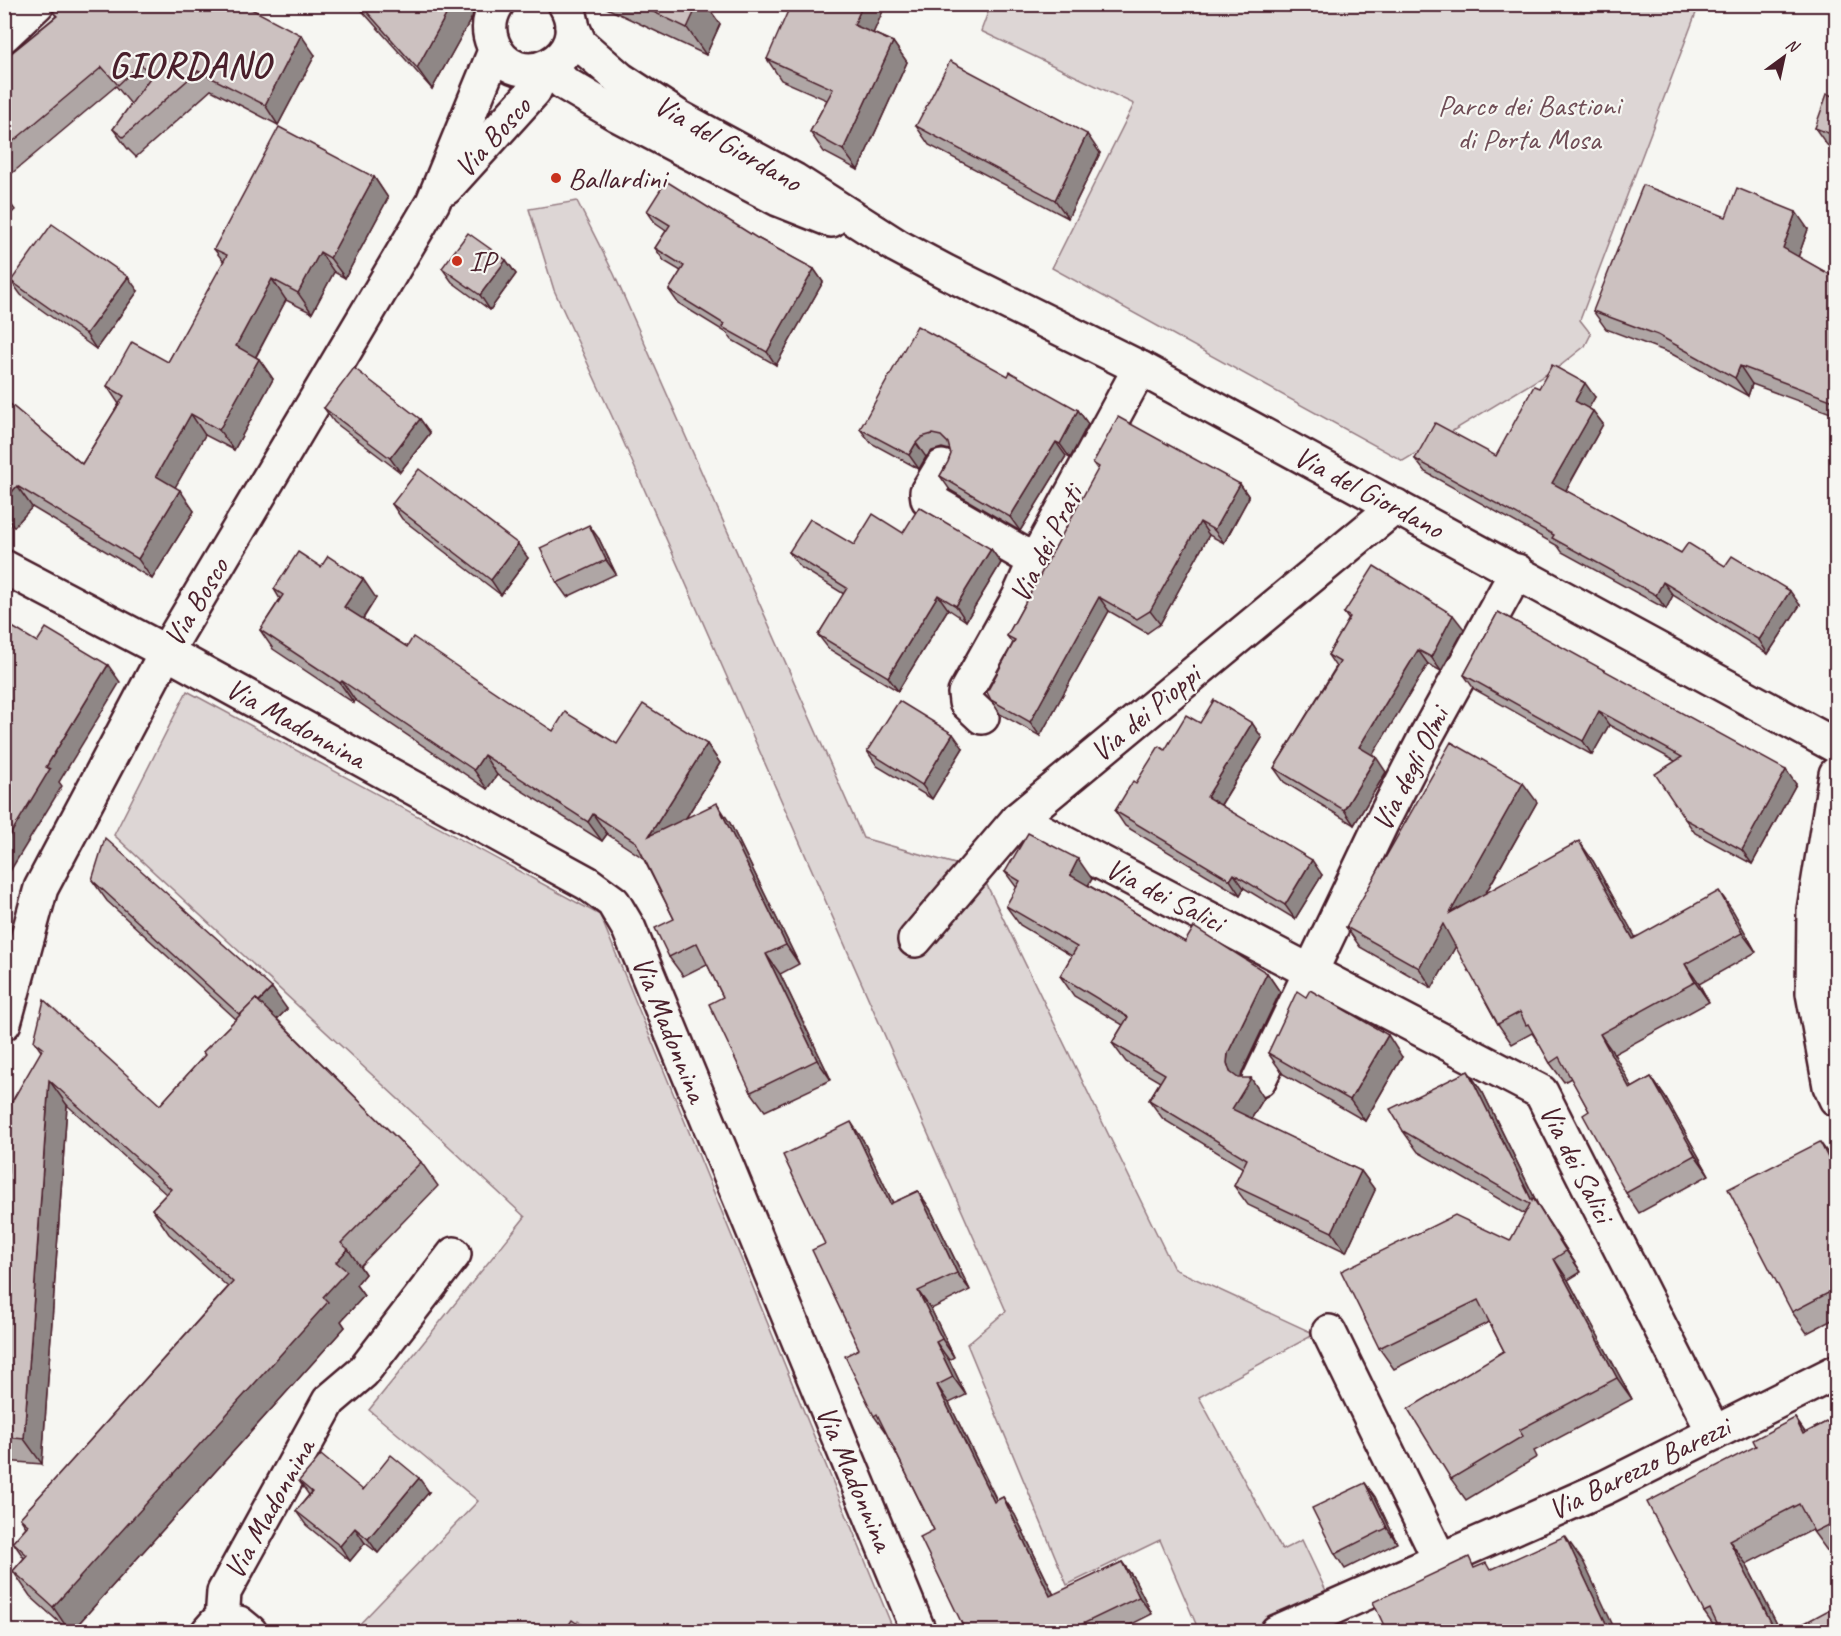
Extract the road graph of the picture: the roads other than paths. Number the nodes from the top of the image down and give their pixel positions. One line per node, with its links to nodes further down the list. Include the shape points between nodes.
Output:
1 (495, 5): 3 (street, via 489,29)
2 (568, 15): 4 (street, Via del Giordano, via 569,46); 6 (street, Via del Giordano, via 580,44 620,79 680,118 794,180)
3 (495, 51): 4 (street, via 517,68); 5 (street, Via Bosco)
4 (547, 67): 5 (street, Via Bosco, via 534,91); 6 (street, Via del Giordano, via 618,115 778,199)
5 (433, 202): 13 (street, Via Bosco)
6 (897, 246): 7 (street, Via del Giordano)
7 (1140, 368): 9 (street, Via del Giordano); 10 (street, Via dei Prati)
8 (942, 467): 10 (street, via 927,492 928,499)
9 (1396, 507): 12 (street, Via del Giordano); 17 (street, Via dei Pioppi)
10 (1035, 561): 14 (street, Via dei Prati, via 965,693 966,702)
11 (4, 567): 13 (street, Via Madonnina)
12 (1517, 572): 15 (street, Via del Giordano); 19 (street, Via degli Olmi, via 1425,738)
13 (166, 652): 20 (street, Via Bosco, via 41,888); 29 (street, Via Madonnina, via 587,883 613,902 629,929)
14 (982, 717)
15 (1836, 746)
16 (1836, 774): 22 (street, via 1814,910 1813,993)
17 (1018, 819): 18 (street, Via dei Pioppi); 19 (street, Via dei Salici)
18 (915, 940)
19 (1312, 972): 21 (street); 26 (street, Via dei Salici, via 1541,1092)
20 (4, 1023)
21 (1259, 1080)
22 (1836, 1100)
23 (454, 1254): 28 (street, Via Madonnina, via 363,1372 329,1401 224,1592)
24 (1329, 1332): 27 (street)
25 (1836, 1372): 26 (street, Via Barezzo Barezzi)
26 (1714, 1433): 27 (street, Via Barezzo Barezzi, via 1606,1487)
27 (1440, 1560): 30 (street, Via Barezzo Barezzi)
28 (227, 1628)
29 (919, 1632)
30 (1277, 1632)

